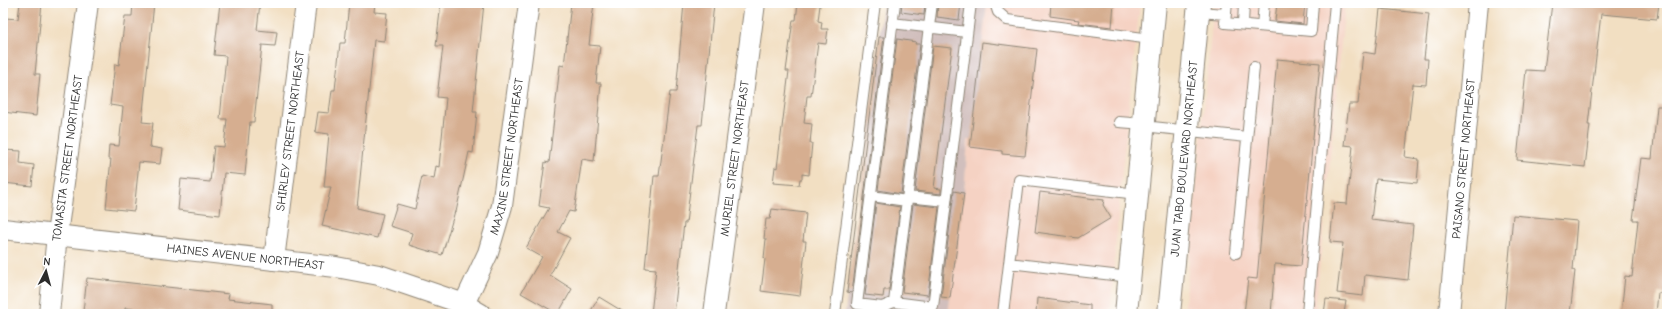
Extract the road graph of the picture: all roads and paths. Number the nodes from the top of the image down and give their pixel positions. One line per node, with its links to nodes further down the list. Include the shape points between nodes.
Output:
1 (88, 3): 35 (street, TOMASITA STREET NORTHEAST)
2 (306, 3): 37 (street, SHIRLEY STREET NORTHEAST)
3 (529, 3): 41 (street, MAXINE STREET NORTHEAST, via 502,206 488,254)
4 (755, 3): 44 (street, MURIEL STREET NORTHEAST)
5 (875, 3): 45 (lane)
6 (895, 3): 19 (lane)
7 (932, 3): 22 (lane)
8 (971, 3): 23 (lane)
9 (995, 3): 24 (lane, via 998,12 1007,20)
10 (1155, 3): 24 (main road)
11 (1227, 3): 18 (lane)
12 (1244, 3): 20 (lane)
13 (1264, 3): 21 (lane)
14 (1313, 3): 21 (lane, via 1311,31)
15 (1335, 3): 49 (lane)
16 (1478, 3): 50 (street, PAISANO STREET NORTHEAST)
17 (1198, 8): 18 (lane); 28 (main road, JUAN TABO BOULEVARD NORTHEAST)
18 (1226, 14): 20 (lane, via 1225,23)
19 (892, 23): 22 (lane); 31 (lane)
20 (1243, 24): 21 (lane)
21 (1262, 26)
22 (929, 27): 23 (lane); 32 (lane)
23 (967, 32): 33 (lane)
24 (1151, 38): 27 (main road)
25 (1254, 67): 29 (lane)
26 (1119, 122): 27 (lane)
27 (1143, 125): 28 (lane); 30 (main road)
28 (1186, 130): 29 (lane); 48 (main road, JUAN TABO BOULEVARD NORTHEAST)
29 (1247, 137): 36 (lane)
30 (1137, 194): 38 (lane, via 1019,180); 39 (main road)
31 (871, 196): 32 (lane); 40 (lane, via 857,304 882,307)
32 (907, 199): 33 (lane); 40 (lane)
33 (946, 202): 40 (lane, via 933,307)
34 (3, 229): 35 (street, HAINES AVENUE NORTHEAST)
35 (58, 235): 37 (street, HAINES AVENUE NORTHEAST); 42 (street, TOMASITA STREET NORTHEAST)
36 (1236, 253)
37 (274, 260): 41 (street, HAINES AVENUE NORTHEAST, via 379,275)
38 (1009, 263): 39 (lane); 46 (lane)
39 (1130, 277): 47 (main road)
40 (894, 302)
41 (464, 304): 43 (street, HAINES AVENUE NORTHEAST)
42 (50, 314)
43 (481, 314)
44 (714, 314)
45 (835, 314)
46 (1003, 314)
47 (1126, 314)
48 (1169, 314)
49 (1308, 314)
50 (1449, 314)

